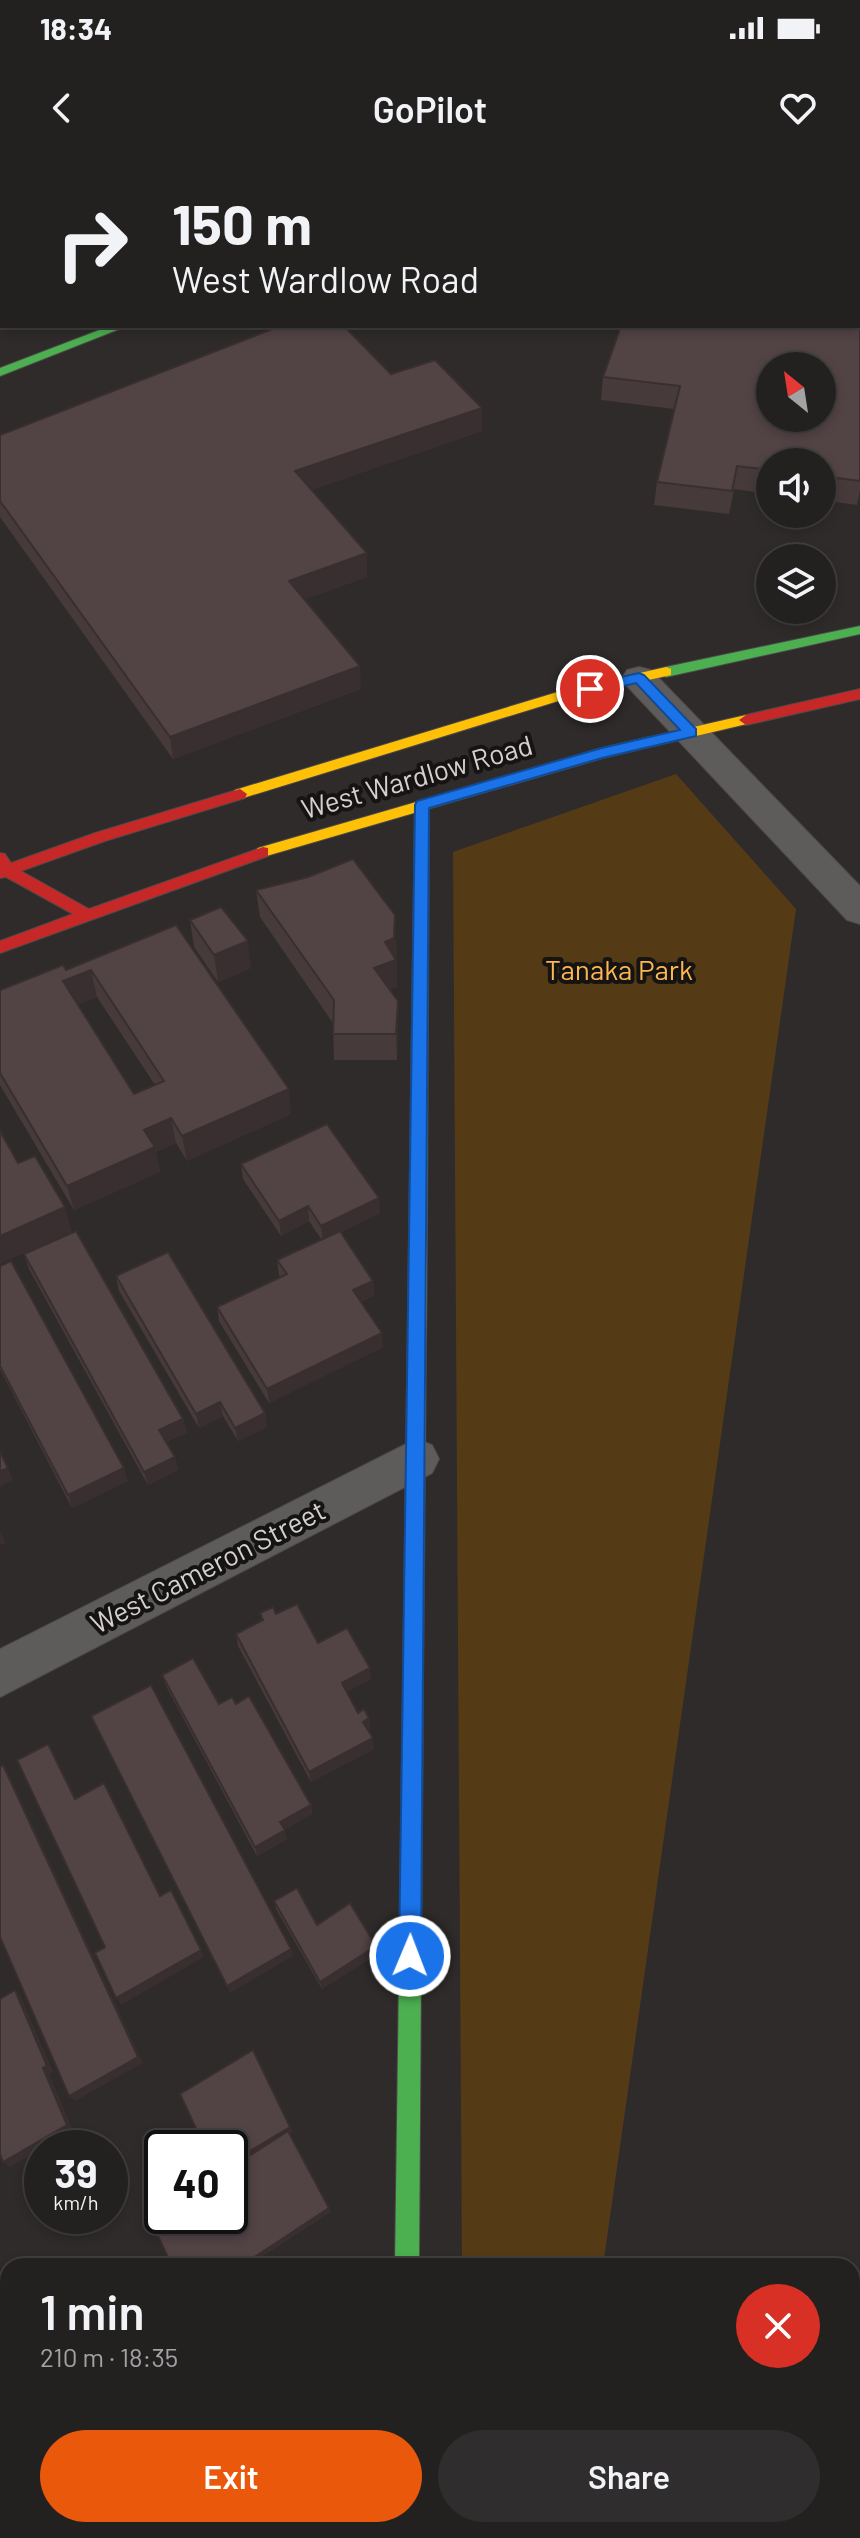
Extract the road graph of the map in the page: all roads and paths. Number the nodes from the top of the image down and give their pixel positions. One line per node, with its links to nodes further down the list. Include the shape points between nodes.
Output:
1 (116, 328): 2 (main road)
2 (0, 372)
3 (860, 630): 4 (main road, West Wardlow Road)
4 (639, 678): 6 (street); 8 (main road, West Wardlow Road, via 566,694)
5 (860, 694): 6 (main road, West Wardlow Road)
6 (691, 733): 7 (main road, West Wardlow Road); 9 (street)
7 (422, 805): 10 (main road, West Wardlow Road, via 292,842); 12 (main road)
8 (3, 867): 10 (main road)
9 (860, 910)
10 (87, 915): 11 (main road, West Wardlow Road)
11 (0, 947)
12 (416, 1459): 13 (street, West Cameron Street); 14 (main road)
13 (0, 1674)
14 (407, 2258)

